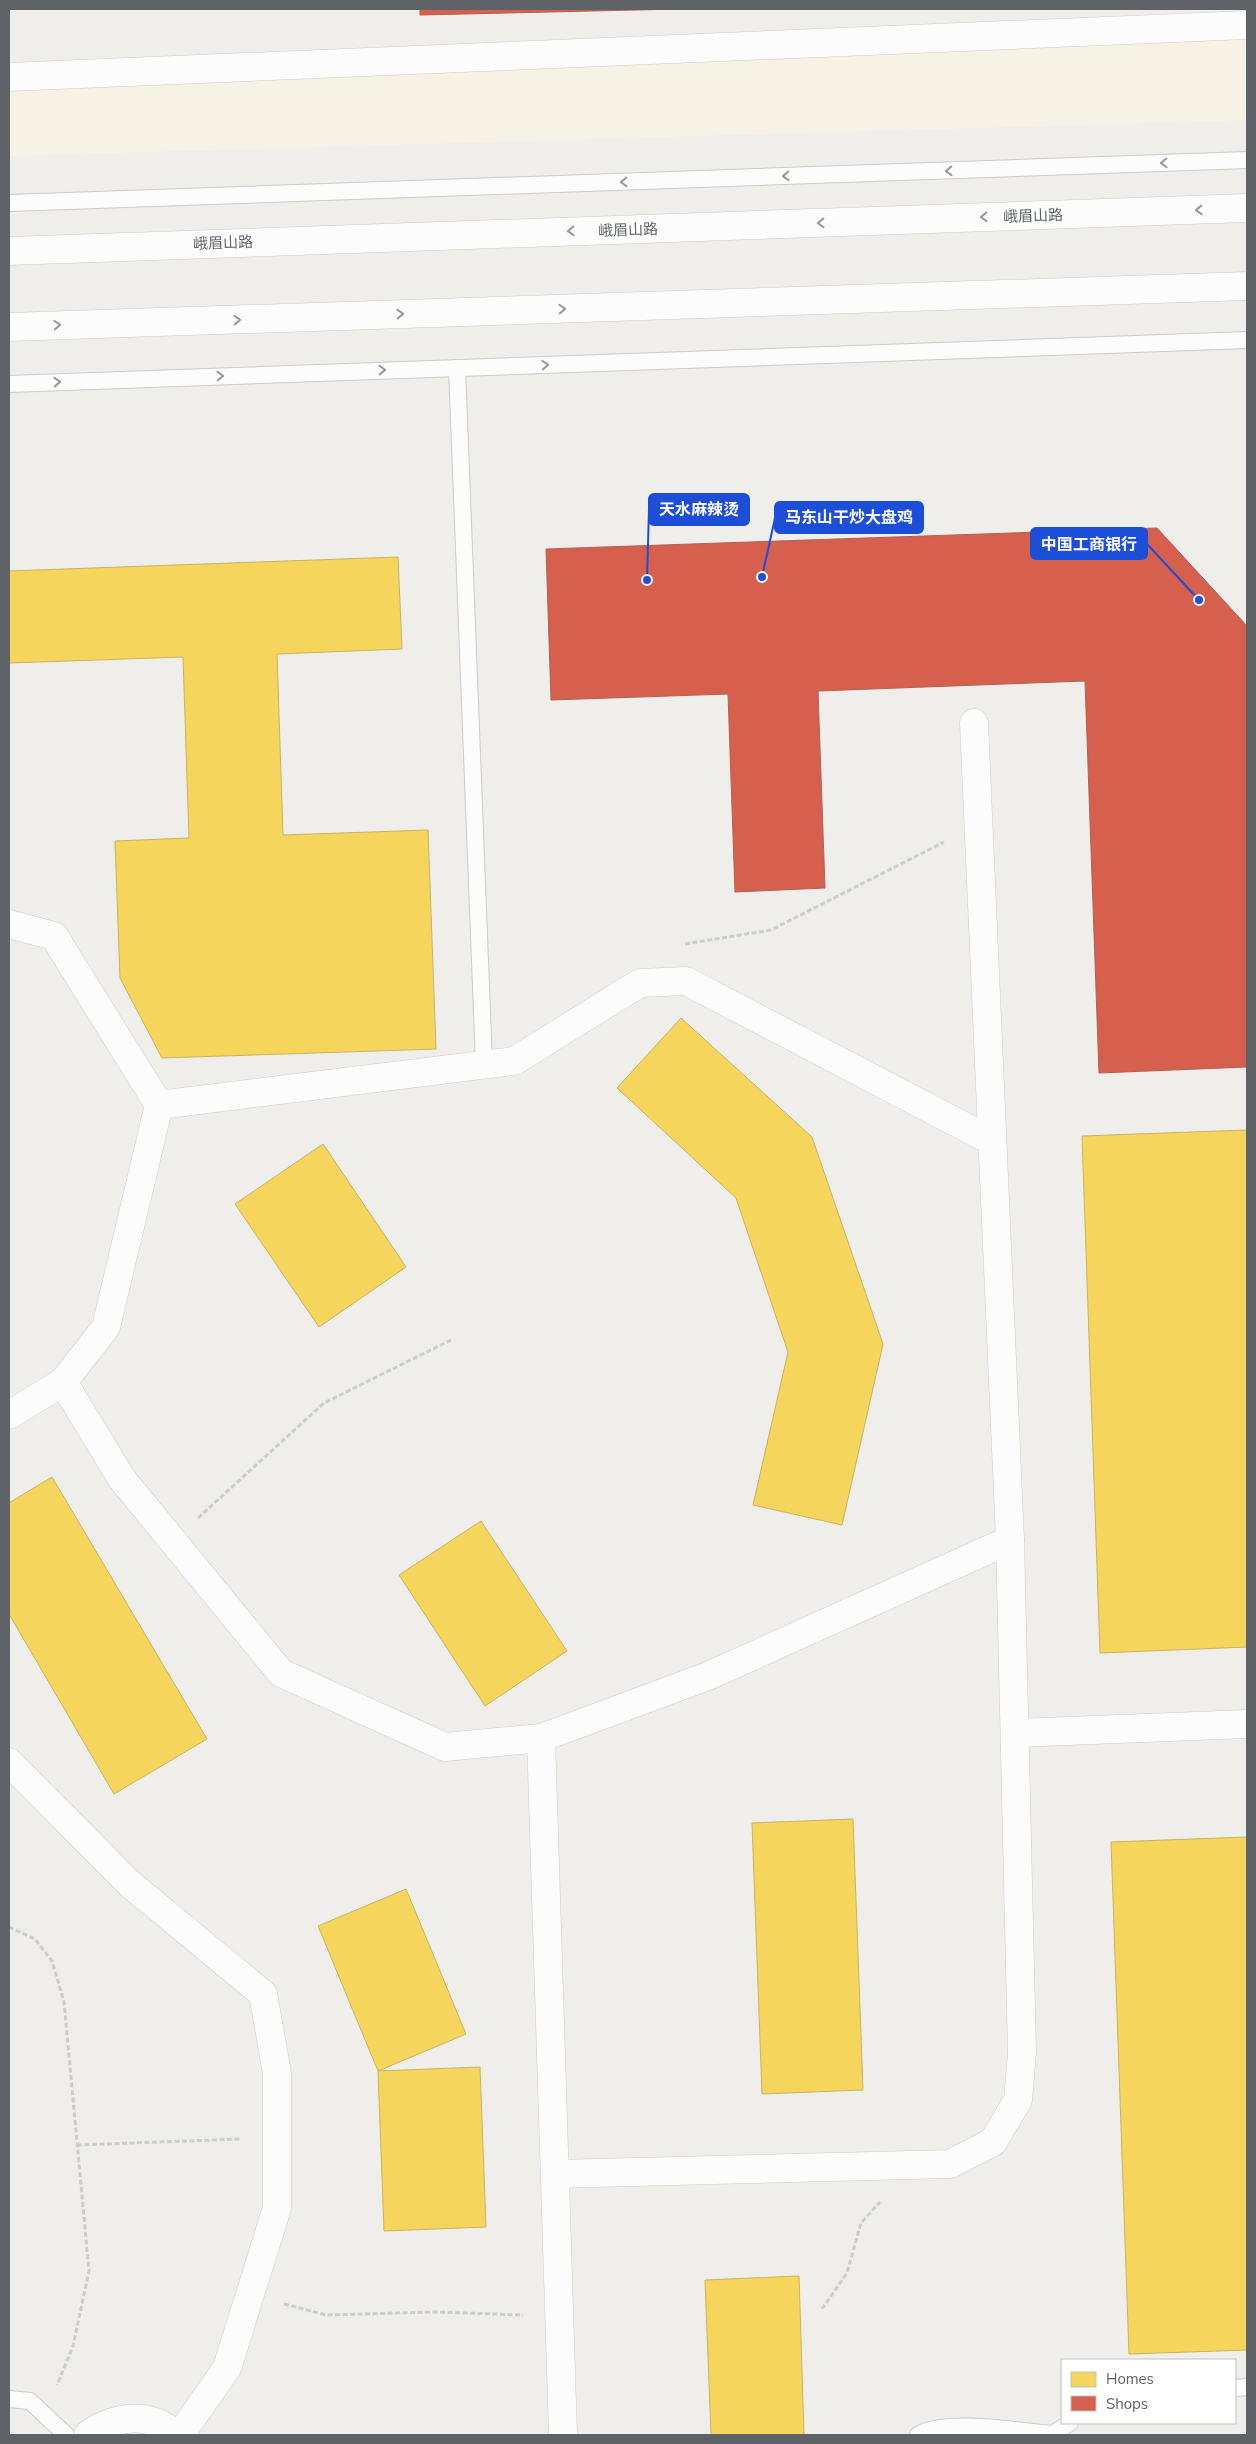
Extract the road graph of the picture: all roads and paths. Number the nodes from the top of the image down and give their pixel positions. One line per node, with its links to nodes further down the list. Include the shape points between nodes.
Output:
1 (1247, 26): 2 (street)
2 (9, 77)
3 (1247, 160): 4 (lane, one-way to 4)
4 (9, 202)
5 (1247, 208): 6 (street, 峨眉山路, one-way to 6)
6 (9, 251)
7 (1247, 286): 8 (street, one-way to 7)
8 (9, 327)
9 (1247, 340): 10 (lane, one-way to 9)
10 (457, 368): 11 (lane, one-way to 10); 16 (lane)
11 (9, 384)
12 (974, 723): 13 (street)
13 (978, 824): 15 (path, via 771,930); 18 (street)
14 (9, 924): 17 (street, via 54,936)
15 (679, 945)
16 (484, 1064): 17 (street); 18 (street, via 514,1061 640,983 686,981)
17 (159, 1105): 20 (street, via 106,1327)
18 (992, 1141): 22 (street)
19 (453, 1339): 23 (path, via 324,1403)
20 (63, 1382): 21 (street); 23 (street, via 122,1479)
21 (9, 1415)
22 (1010, 1540): 25 (street); 26 (street, via 708,1676)
23 (173, 1541): 26 (street, via 281,1674 445,1747)
24 (1247, 1724): 25 (street)
25 (1015, 1733): 31 (street, via 1022,2052 1018,2100 993,2142 950,2164)
26 (541, 1738): 32 (street)
27 (9, 1762): 29 (street, via 130,1884 263,1994 277,2073)
28 (9, 1927): 30 (path, via 35,1939 52,1960 64,2002)
29 (277, 2138): 30 (path); 33 (street, via 276,2208)
30 (77, 2145): 37 (path, via 89,2271 73,2346)
31 (914, 2165): 32 (street); 34 (path, via 861,2224 847,2273)
32 (555, 2174): 35 (street)
33 (250, 2294): 35 (path, via 326,2316 436,2312); 41 (street, via 227,2368)
34 (822, 2309)
35 (559, 2316): 42 (street)
36 (9, 2399): 37 (lane, via 30,2401)
37 (45, 2416): 39 (lane)
38 (1068, 2424): 44 (lane)
39 (66, 2435)
40 (88, 2435): 41 (street, via 98,2427 126,2419 155,2422)
41 (179, 2435)
42 (563, 2435)
43 (918, 2435): 44 (lane, via 927,2429 984,2427)
44 (1051, 2435)

